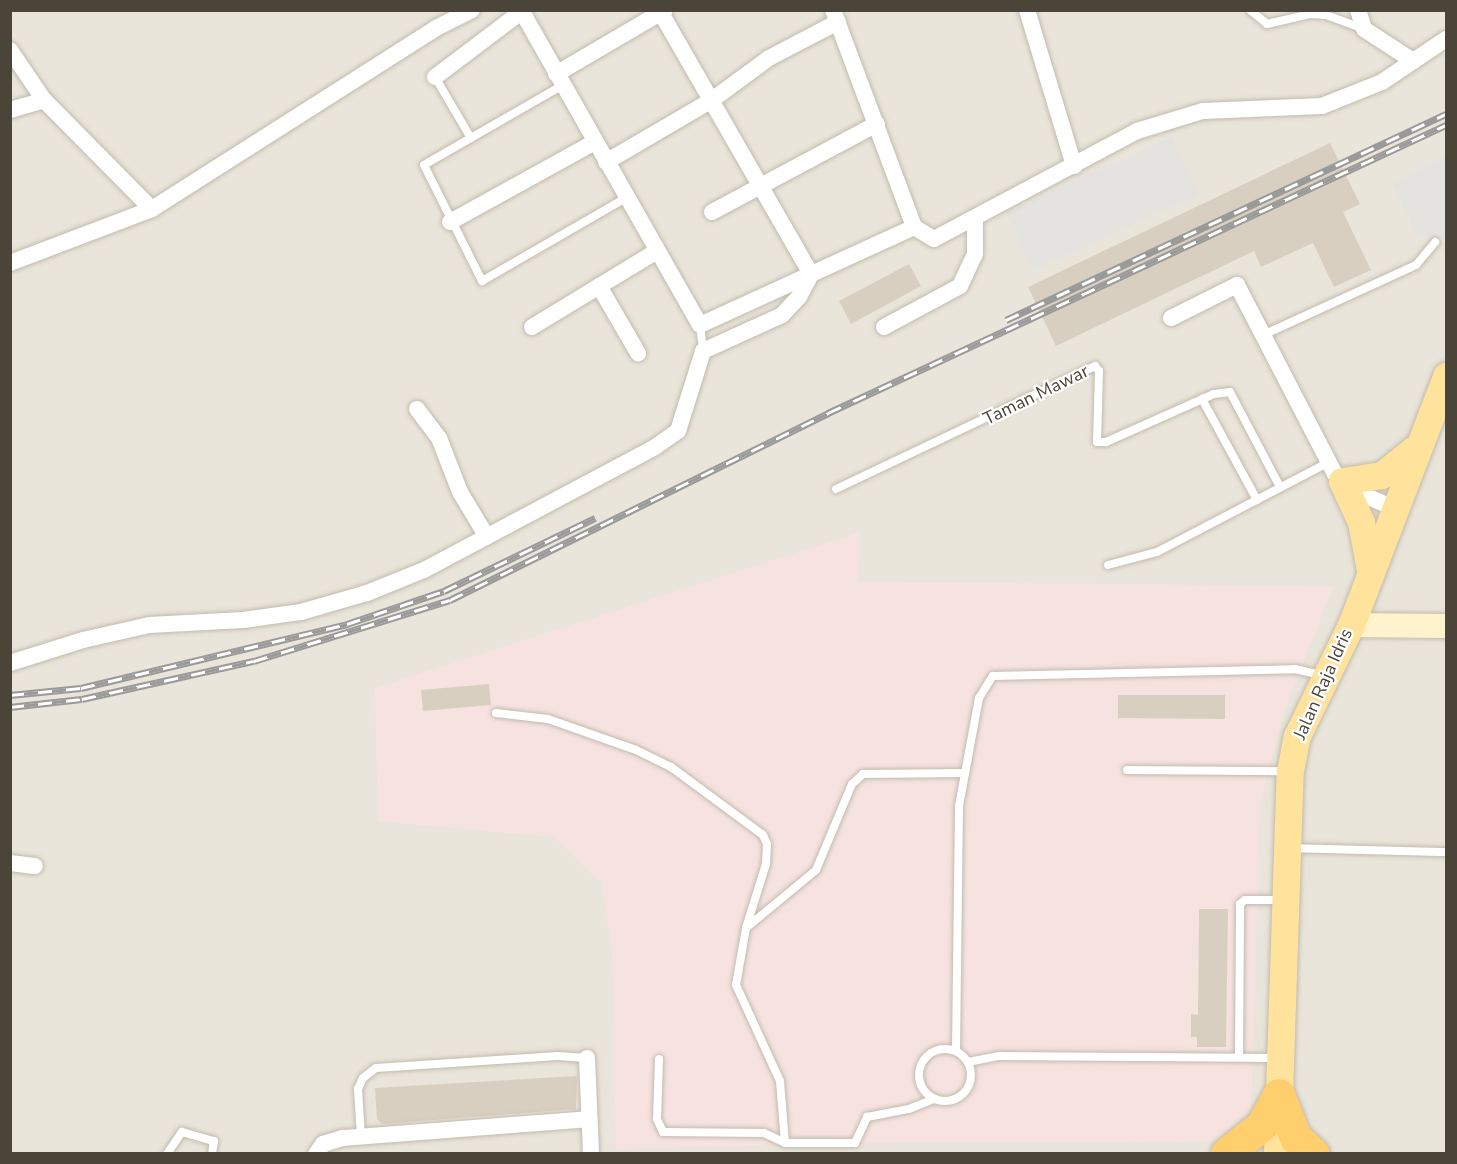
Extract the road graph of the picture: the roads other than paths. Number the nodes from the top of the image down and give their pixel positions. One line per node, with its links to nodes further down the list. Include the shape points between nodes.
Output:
1 (472, 10): 24 (street, via 436,28)
2 (1027, 10): 21 (street)
3 (1250, 10): 8 (lane, via 1267,24 1310,14 1326,15)
4 (1358, 10): 8 (street)
5 (521, 11): 12 (street); 13 (street)
6 (662, 11): 13 (street); 15 (street)
7 (835, 16): 15 (street); 17 (street)
8 (1364, 29): 11 (street)
9 (1446, 39): 11 (street)
10 (10, 50): 14 (street)
11 (1413, 61): 21 (street, via 1382,82 1322,106 1203,111 1137,131)
12 (435, 77): 18 (lane)
13 (559, 80): 18 (lane); 19 (street)
14 (44, 100): 16 (street); 24 (street)
15 (712, 100): 20 (street); 22 (street)
16 (10, 110)
17 (877, 124): 22 (street); 28 (street)
18 (471, 138): 27 (lane, via 423,168)
19 (595, 142): 20 (street); 27 (street)
20 (606, 162): 23 (street)
21 (1074, 166): 26 (street)
22 (761, 186): 25 (street); 32 (street)
23 (626, 198): 27 (lane, via 482,281); 30 (street)
24 (152, 209): 31 (street)
25 (712, 212)
26 (975, 220): 28 (street, via 934,239); 37 (street, via 975,254 960,286)
27 (450, 222)
28 (914, 227): 32 (street)
29 (1436, 242): 38 (lane, via 1416,265)
30 (657, 251): 33 (street); 35 (street)
31 (10, 263)
32 (811, 274): 35 (street); 39 (street, via 799,297 782,315)
33 (599, 286): 36 (street); 40 (street)
34 (1171, 318): 38 (street, via 1237,285)
35 (700, 325): 39 (lane)
36 (532, 327)
37 (884, 327)
38 (1263, 335): 45 (street)
39 (703, 351): 50 (street, via 697,359 686,413 678,431)
40 (638, 354)
41 (1446, 376): 44 (main road, Jalan Raja Idris)
42 (1202, 399): 46 (lane, Taman Mawar, via 1230,392); 47 (lane, Taman Mawar, via 1106,442 1097,442 1099,371 1095,366); 48 (lane)
43 (417, 410): 50 (street, via 439,438 460,492)
44 (1420, 442): 45 (main road, via 1393,470 1370,480); 49 (main road, Jalan Raja Idris)
45 (1335, 471): 46 (lane); 49 (street, via 1350,489); 52 (main road, via 1361,522)
46 (1280, 488): 48 (lane)
47 (836, 489)
48 (1257, 500): 51 (lane, via 1156,552)
49 (1394, 508): 52 (main road, Jalan Raja Idris)
50 (487, 537): 55 (street, via 414,574 301,612 243,620 149,625)
51 (1108, 565)
52 (1370, 571): 53 (main road, Jalan Raja Idris)
53 (1350, 625): 54 (street); 56 (main road, Jalan Raja Idris)
54 (1446, 626)
55 (10, 663)
56 (1326, 676): 59 (main road, Jalan Raja Idris, via 1297,736); 60 (lane, via 1295,669 993,676 979,698)
57 (496, 712): 66 (lane, via 540,717 636,750 670,766 763,836 766,864)
58 (1127, 770): 59 (lane)
59 (1290, 771): 61 (main road, Jalan Raja Idris)
60 (965, 773): 66 (lane, via 863,774 852,784 816,870); 67 (lane, via 959,806)
61 (1287, 848): 62 (lane); 65 (main road, Jalan Raja Idris)
62 (1446, 852)
63 (10, 862): 64 (street)
64 (35, 866)
65 (1286, 900): 68 (lane, via 1245,900 1240,904); 71 (main road, Jalan Raja Idris)
66 (746, 928): 77 (lane, via 736,985 780,1081)
67 (956, 1051): 72 (lane); 74 (lane, via 937,1049 920,1064 921,1088)
68 (1239, 1057): 71 (lane); 72 (lane, via 999,1056)
69 (587, 1058): 75 (street); 76 (lane, via 558,1056 376,1068 363,1078 358,1089)
70 (659, 1059): 77 (lane, via 657,1119 663,1132 764,1133)
71 (1280, 1059): 73 (main road, Jalan Raja Idris)
72 (968, 1062): 74 (lane, via 971,1078 964,1093 950,1101)
73 (1279, 1095): 82 (highway, via 1262,1126); 83 (main road, Jalan Raja Idris); 84 (highway, via 1296,1138)
74 (934, 1099): 77 (lane, via 909,1109 867,1117 855,1143)
75 (589, 1119): 76 (street); 81 (street)
76 (361, 1137): 80 (street, via 323,1144)
77 (785, 1143)
78 (167, 1154): 79 (lane, via 182,1132 214,1141)
79 (212, 1154)
80 (316, 1154)
81 (591, 1154)
82 (1227, 1154)
83 (1277, 1154)
84 (1314, 1154)

